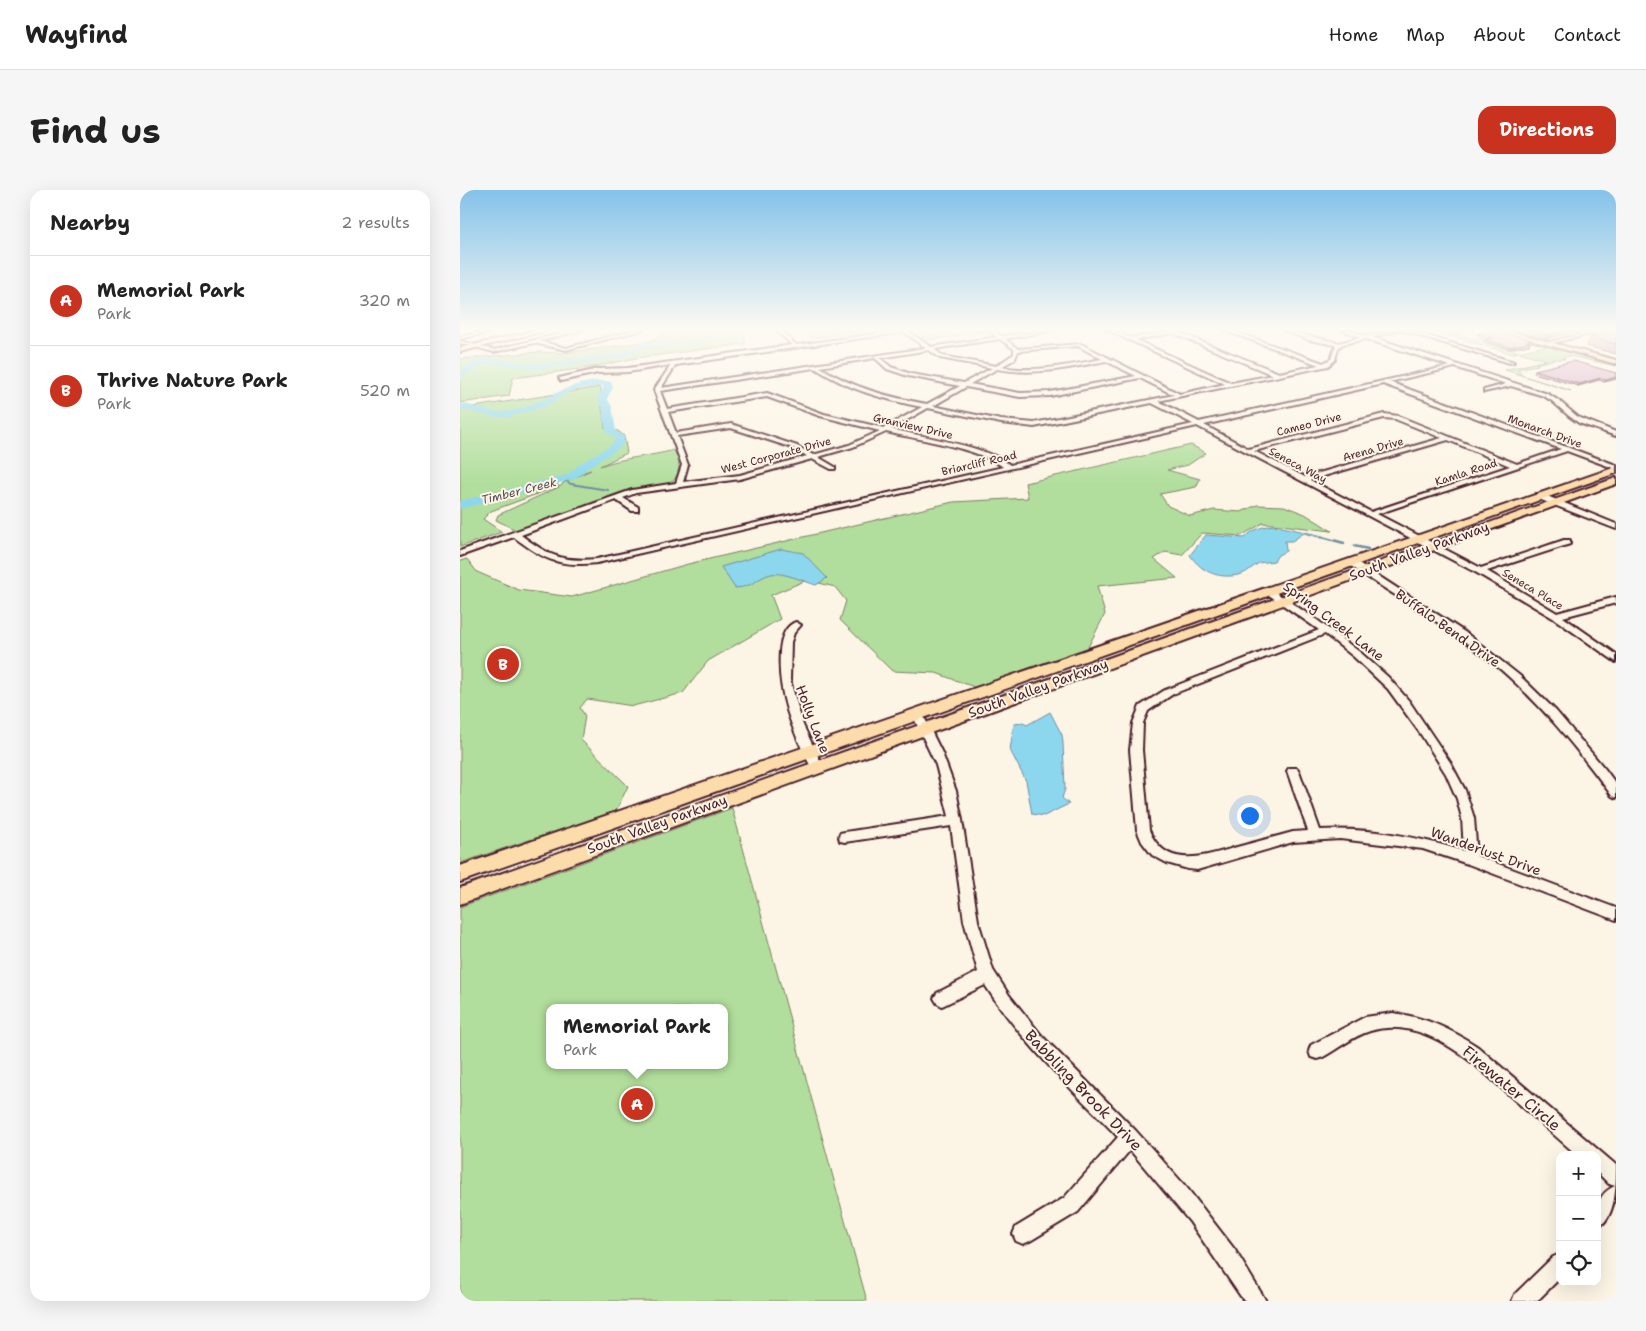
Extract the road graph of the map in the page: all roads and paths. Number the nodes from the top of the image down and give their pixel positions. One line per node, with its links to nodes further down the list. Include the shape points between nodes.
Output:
1 (662, 382): 15 (street)
2 (714, 382): 15 (street)
3 (840, 382): 19 (street, via 858,390)
4 (946, 382): 14 (street)
5 (973, 382): 14 (street, West Corporate Drive)
6 (1111, 382): 14 (street, via 1036,396)
7 (1153, 382): 17 (street)
8 (1223, 382): 13 (street)
9 (1245, 382): 13 (street)
10 (1383, 382): 21 (street, Briarcliff Road); 26 (street, Monarch Drive)
11 (1504, 382): 12 (street)
12 (1511, 384): 16 (street); 23 (street, via 1551,397 1582,422)
13 (1230, 385): 17 (street)
14 (966, 386): 19 (street, West Corporate Drive)
15 (657, 390): 20 (street)
16 (1486, 391)
17 (1180, 396): 18 (street)
18 (1153, 401): 19 (street, via 1034,425); 21 (street, Seneca Way)
19 (927, 406): 22 (street, West Corporate Drive)
20 (665, 411): 22 (street, Granview Drive, via 767,394 808,411); 24 (street)
21 (1198, 424): 27 (street, Seneca Way); 30 (street, Briarcliff Road)
22 (885, 430): 28 (street, West Corporate Drive); 30 (street, Granview Drive, via 978,452)
23 (1616, 434)
24 (674, 435): 28 (street, via 731,426 795,447); 36 (street, via 684,465)
25 (1448, 438): 27 (street, Cameo Drive, via 1396,417 1384,416); 29 (street, Cameo Drive); 34 (street, Arena Drive)
26 (1567, 449): 29 (street, Kamla Road); 32 (street, Monarch Drive)
27 (1247, 451): 34 (street, Seneca Way)
28 (814, 457): 31 (street); 33 (street, West Corporate Drive)
29 (1517, 466): 42 (street, Kamla Road)
30 (1008, 467): 44 (street, Briarcliff Road, via 596,561 572,563 550,559)
31 (833, 468)
32 (1616, 468): 38 (main road, South Valley Parkway)
33 (733, 479): 36 (street, West Corporate Drive); 37 (street)
34 (1302, 480): 42 (street, Seneca Way)
35 (1616, 480): 40 (main road, South Valley Parkway)
36 (679, 484): 39 (street, West Corporate Drive)
37 (736, 488)
38 (1540, 496): 40 (street); 45 (main road, South Valley Parkway)
39 (617, 497): 41 (street); 44 (street, West Corporate Drive)
40 (1554, 503): 43 (street); 47 (main road, South Valley Parkway)
41 (635, 509)
42 (1371, 514): 45 (street, Seneca Way)
43 (1614, 525)
44 (515, 534): 48 (street, West Corporate Drive)
45 (1418, 539): 47 (street, Seneca Way); 49 (main road, South Valley Parkway)
46 (1568, 542): 51 (street)
47 (1433, 546): 50 (main road, South Valley Parkway); 51 (street, Seneca Place)
48 (460, 554)
49 (1351, 562): 50 (street, Buffalo Bend Drive); 52 (main road, South Valley Parkway)
50 (1364, 571): 53 (main road, South Valley Parkway); 64 (street, Buffalo Bend Drive, via 1437,617 1503,666 1569,732)
51 (1480, 571): 55 (street, Seneca Place)
52 (1269, 591): 53 (street, Spring Creek Lane); 59 (main road, South Valley Parkway)
53 (1282, 600): 57 (street, Spring Creek Lane); 60 (main road, South Valley Parkway)
54 (1616, 600): 55 (street)
55 (1556, 616): 58 (street, Seneca Place)
56 (796, 626): 61 (street, Holly Lane, via 790,629 786,640 784,682)
57 (1326, 631): 66 (street, Wanderlust Drive, via 1156,699 1140,715 1136,750 1145,838 1155,850 1171,860 1197,864 1293,837); 69 (street, Spring Creek Lane, via 1390,685 1414,715 1452,774 1468,818)
58 (1616, 659)
59 (917, 714): 60 (street, Babbling Brook Drive); 61 (main road, South Valley Parkway)
60 (925, 728): 62 (main road, South Valley Parkway); 65 (street, Babbling Brook Drive, via 946,774)
61 (808, 752): 62 (street, Holly Lane); 68 (main road, South Valley Parkway)
62 (817, 767): 70 (main road, South Valley Parkway)
63 (1293, 772): 66 (street)
64 (1616, 792)
65 (956, 820): 67 (street); 74 (street, Babbling Brook Drive, via 964,891)
66 (1316, 836): 69 (street, Wanderlust Drive, via 1362,836 1423,844)
67 (845, 837)
68 (534, 848): 70 (main road); 71 (main road, South Valley Parkway)
69 (1471, 859): 73 (street, Wanderlust Drive)
70 (535, 868): 72 (main road, South Valley Parkway)
71 (460, 874)
72 (460, 896)
73 (1616, 914)
74 (987, 976): 75 (street); 77 (street, Babbling Brook Drive, via 1041,1049)
75 (942, 998)
76 (1317, 1052): 78 (street, Firewater Circle, via 1369,1023 1394,1020 1420,1025 1449,1037 1481,1059)
77 (1130, 1137): 83 (street, via 1071,1204); 85 (street, Babbling Brook Drive, via 1229,1257)
78 (1586, 1151)
79 (1601, 1164): 80 (street)
80 (1616, 1177)
81 (1616, 1195): 82 (street)
82 (1601, 1215)
83 (1023, 1234)
84 (1556, 1268): 86 (street)
85 (1256, 1301)
86 (1522, 1301)

